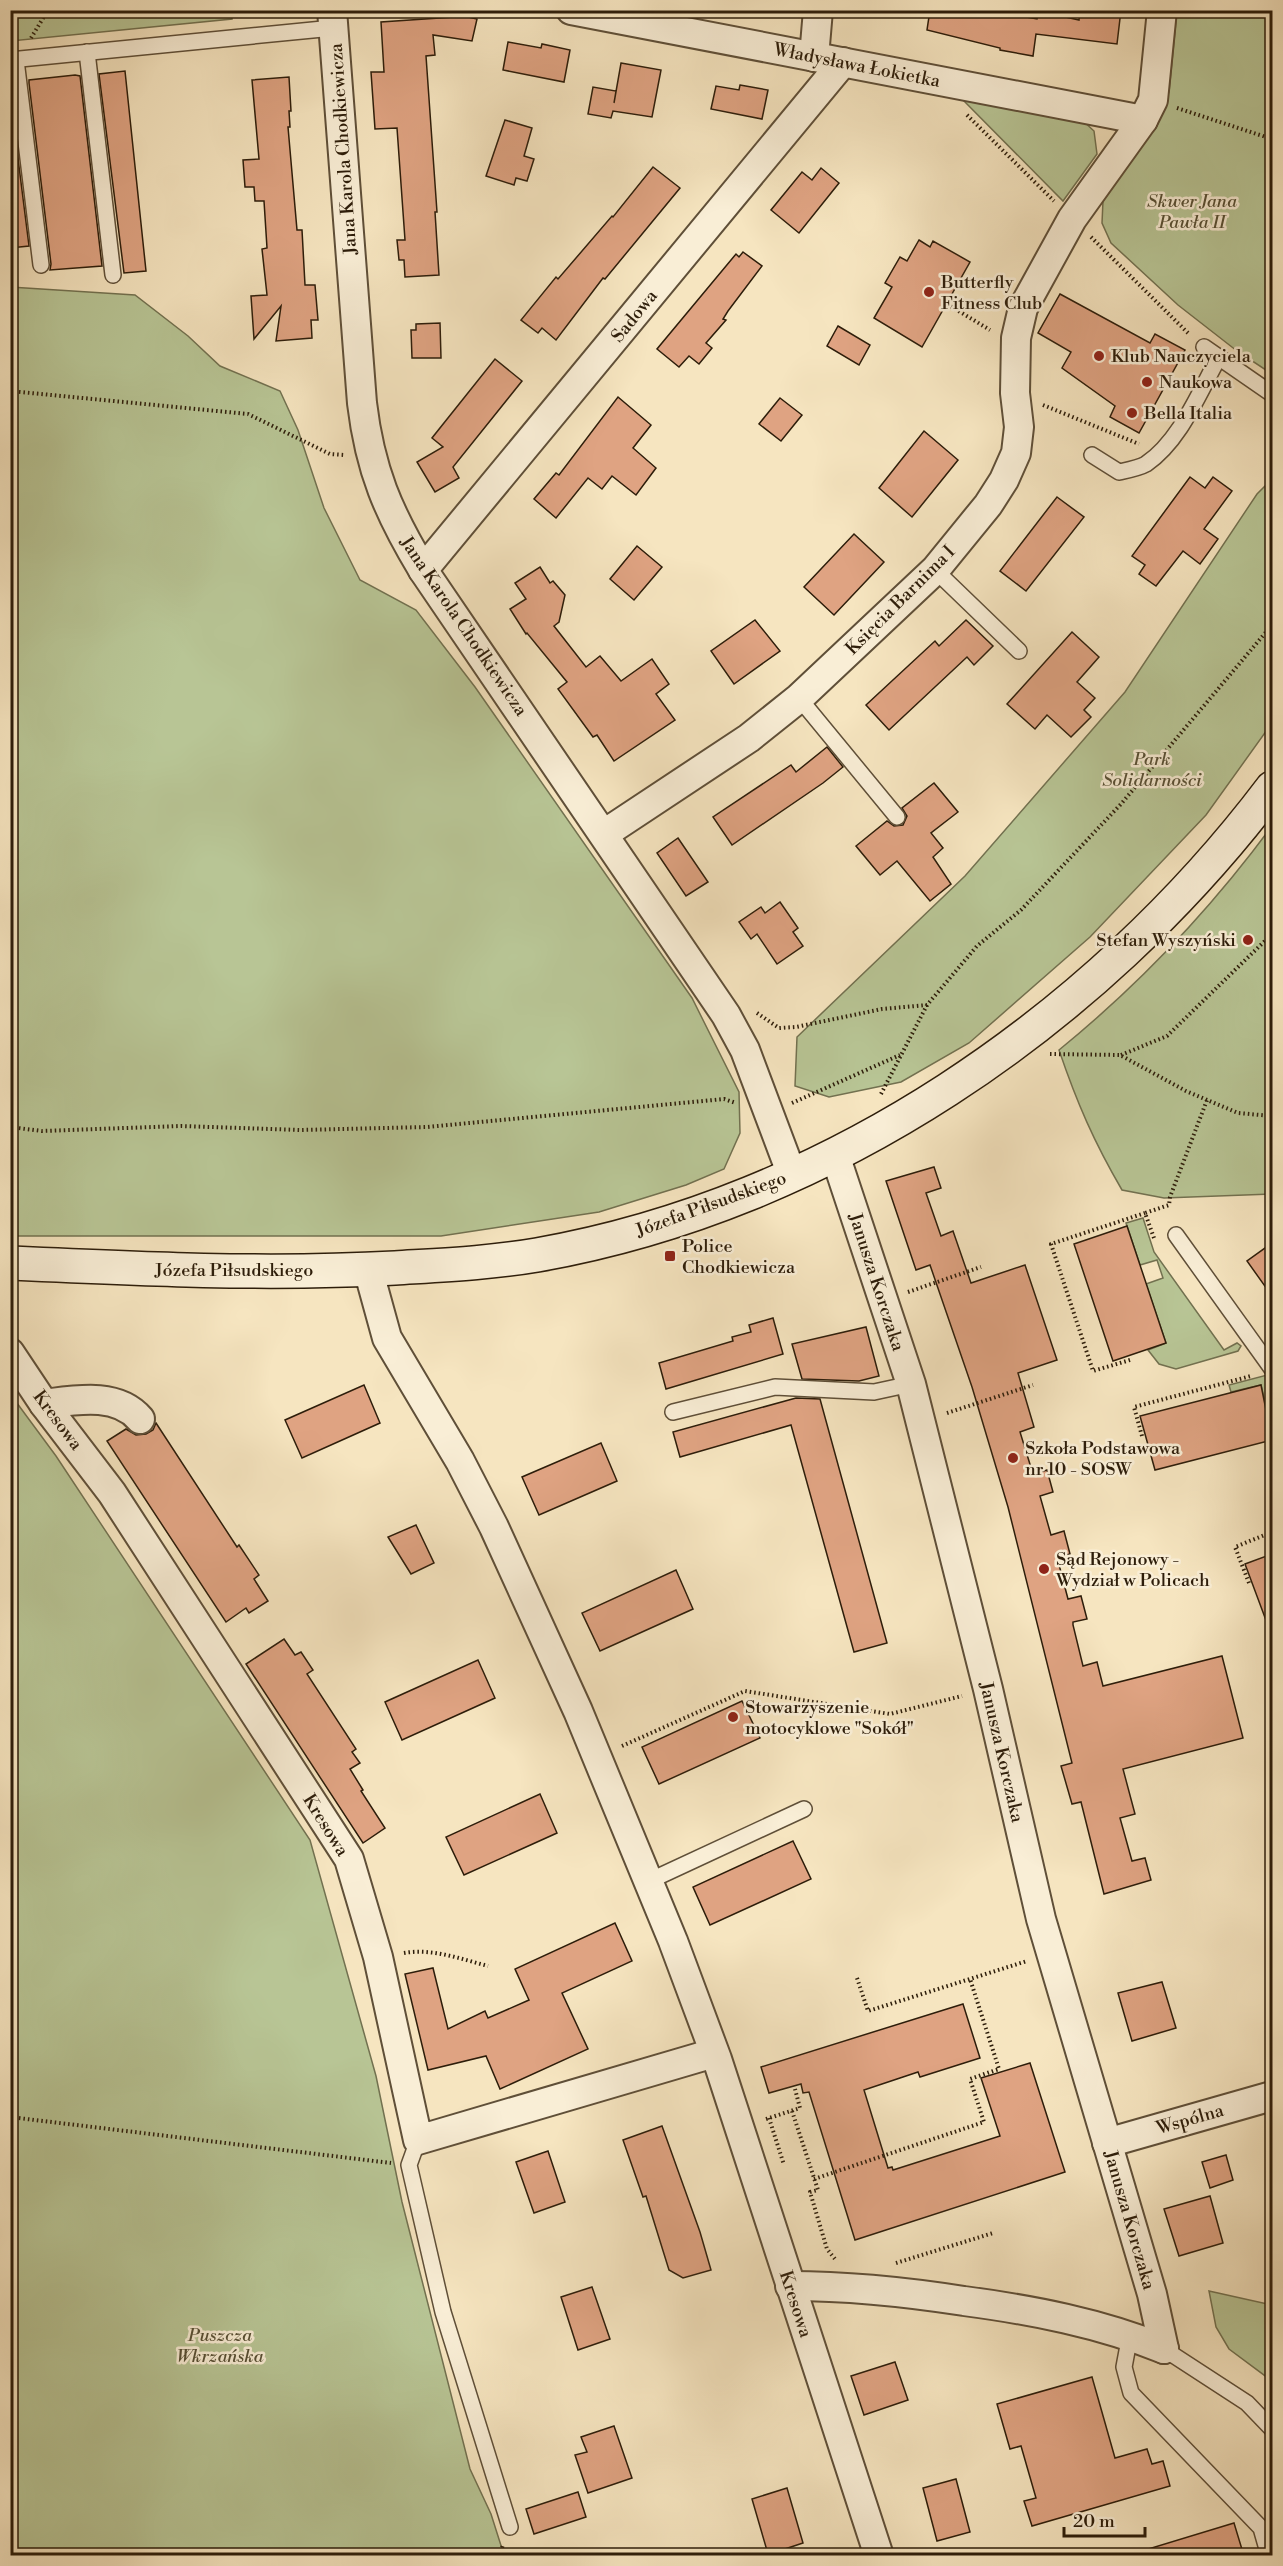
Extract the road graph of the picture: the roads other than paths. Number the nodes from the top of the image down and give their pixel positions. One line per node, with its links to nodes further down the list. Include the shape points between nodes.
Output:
1 (571, 10): 6 (street, Władysława Łokietka)
2 (818, 10): 6 (street)
3 (1162, 10): 9 (street)
4 (333, 19): 5 (lane); 16 (street, Jana Karola Chodkiewicza, via 362,403 370,456 382,493)
5 (87, 52): 7 (lane); 11 (lane)
6 (814, 57): 8 (street, Władysława Łokietka)
7 (13, 60): 10 (lane)
8 (843, 62): 9 (street, Władysława Łokietka); 16 (street, Sadowa)
9 (1148, 110): 17 (street, Księcia Barnima I, via 1072,219 1023,308 1016,338 1016,453 988,505)
10 (40, 265)
11 (113, 275)
12 (1204, 347): 13 (lane)
13 (1219, 357): 14 (lane); 15 (lane, via 1179,427 1161,452 1144,465 1119,472)
14 (1272, 394)
15 (1092, 454)
16 (423, 570): 22 (street, Jana Karola Chodkiewicza)
17 (935, 570): 18 (lane); 19 (street, Księcia Barnima I)
18 (1019, 651)
19 (799, 698): 21 (lane); 22 (street, Księcia Barnima I, via 748,738)
20 (1272, 788): 23 (street, Józefa Piłsudskiego, via 1237,834 1154,925 1066,1003 955,1083)
21 (897, 817)
22 (604, 834): 24 (street, Jana Karola Chodkiewicza, via 726,1015 745,1050)
23 (835, 1155): 24 (street, Józefa Piłsudskiego); 30 (street, Janusza Korczaka)
24 (792, 1175): 27 (street, Józefa Piłsudskiego, via 662,1225 579,1247 491,1262)
25 (1176, 1235): 29 (lane)
26 (10, 1263): 27 (street, Józefa Piłsudskiego, via 154,1269)
27 (368, 1269): 35 (street, Kresowa, via 387,1338 494,1527 578,1711)
28 (10, 1353): 31 (street, Kresowa)
29 (1267, 1371)
30 (911, 1384): 32 (lane, via 874,1392 775,1387); 38 (street, Janusza Korczaka, via 1050,1954)
31 (44, 1404): 33 (street, via 78,1400 116,1402); 39 (street, Kresowa, via 112,1492 349,1859 378,1957)
32 (673, 1412)
33 (140, 1419)
34 (804, 1809): 35 (lane)
35 (649, 1881): 36 (street, Kresowa)
36 (714, 2053): 39 (street); 40 (street, Kresowa)
37 (1272, 2096): 38 (street, Wspólna)
38 (1107, 2143): 42 (street, Janusza Korczaka, via 1152,2294)
39 (413, 2153): 44 (lane, via 443,2312)
40 (789, 2286): 41 (street, via 870,2289 991,2304); 45 (street, Kresowa)
41 (1130, 2335): 42 (street); 46 (lane, via 1124,2367 1131,2393 1261,2528)
42 (1164, 2349): 43 (lane, via 1246,2403)
43 (1272, 2429)
44 (510, 2527)
45 (879, 2556)
46 (1269, 2556)

